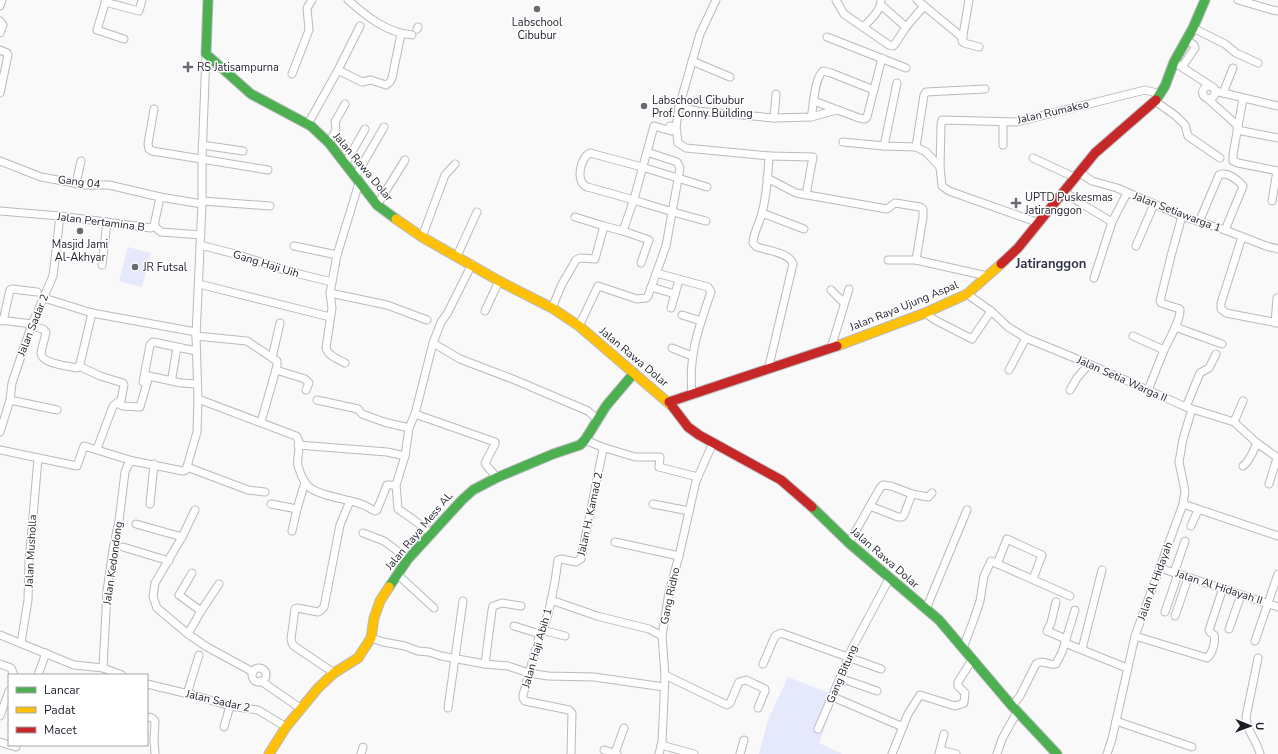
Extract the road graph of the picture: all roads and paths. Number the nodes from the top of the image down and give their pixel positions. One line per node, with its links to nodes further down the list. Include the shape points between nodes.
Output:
1 (2, 0): 14 (street)
2 (142, 0): 12 (street, via 139,11)
3 (208, 0): 31 (street)
4 (312, 0): 40 (street, via 307,8 309,30)
5 (348, 0): 23 (street, via 373,21)
6 (716, 0): 33 (street, via 700,34)
7 (836, 0): 19 (street, via 844,14)
8 (917, 0): 15 (street)
9 (969, 0): 26 (street)
10 (1204, 0): 21 (street, Jalan Raya Ujung Aspal)
11 (1238, 0): 16 (street)
12 (106, 1): 27 (street, via 97,30)
13 (881, 2): 19 (street, via 877,13); 20 (street)
14 (0, 6)
15 (924, 6): 20 (street); 26 (street)
16 (1278, 11)
17 (0, 20): 22 (street, via 3,25)
18 (360, 26): 39 (street)
19 (863, 27): 20 (street, via 893,46)
20 (906, 27)
21 (1193, 28): 28 (street, Jalan Raya Ujung Aspal); 35 (street)
22 (0, 32)
23 (401, 34): 24 (street); 39 (street, via 392,78 386,85 371,80 362,82)
24 (412, 36)
25 (827, 37): 32 (street)
26 (963, 38): 29 (street, via 964,43)
27 (124, 39)
28 (1187, 40): 34 (street, Jalan Raya Ujung Aspal); 37 (street, via 1195,48)
29 (980, 47)
30 (0, 50): 47 (street, via 8,55)
31 (206, 54): 62 (street, Jalan Rawa Dolar, via 251,94); 70 (street)
32 (882, 58): 36 (street); 43 (street)
33 (692, 61): 41 (street); 56 (street)
34 (1174, 62): 37 (street); 49 (street, Jalan Raya Ujung Aspal)
35 (1258, 63)
36 (906, 68)
37 (1182, 68): 45 (street)
38 (1233, 68): 45 (street)
39 (338, 70): 62 (street)
40 (292, 74)
41 (730, 77)
42 (896, 83): 72 (street)
43 (874, 90): 52 (street, via 823,71 815,89); 58 (street, via 865,119)
44 (985, 90): 73 (street, via 926,92)
45 (1216, 90): 50 (street, via 1215,96); 50 (street, via 1206,86 1203,89 1204,98); 51 (street)
46 (330, 91): 62 (street)
47 (0, 93)
48 (776, 94): 60 (street)
49 (1161, 94): 53 (street, Jalan Raya Ujung Aspal); 61 (street, Jalan Rumakso, via 1145,90 1017,122)
50 (1208, 99): 65 (street)
51 (1243, 99): 55 (street); 65 (street)
52 (814, 101): 58 (street); 59 (street)
53 (1155, 101): 79 (street, via 1185,125 1188,136); 89 (street, Jalan Raya Ujung Aspal, via 1095,153)
54 (345, 104): 69 (street, via 334,122 336,130)
55 (1278, 106)
56 (679, 107): 60 (street, via 697,112); 64 (street)
57 (154, 109): 77 (street, via 148,144 150,150)
58 (837, 110): 59 (street)
59 (812, 117): 60 (street)
60 (774, 118)
61 (1003, 122): 71 (street); 86 (street, Jalan Rumakso, via 942,120)
62 (309, 125): 69 (street, Jalan Rawa Dolar)
63 (384, 127): 92 (street)
64 (676, 127): 75 (street, via 670,126 671,131 654,126); 76 (street, via 678,142 686,148)
65 (1237, 128): 67 (street); 88 (street, via 1233,161)
66 (365, 129): 83 (street)
67 (1278, 138)
68 (843, 142): 72 (street)
69 (329, 143): 83 (street, Jalan Rawa Dolar)
70 (202, 145): 74 (street); 77 (street)
71 (1003, 145)
72 (884, 146): 73 (street)
73 (916, 147): 86 (street, via 926,152)
74 (243, 151)
75 (647, 152): 85 (street); 90 (street, via 677,162 680,168)
76 (769, 156): 91 (street); 97 (street, via 813,157)
77 (202, 158): 87 (street); 101 (street)
78 (1034, 158): 89 (street, Jalan Setiawarga 1)
79 (1220, 158)
80 (404, 160): 103 (street)
81 (0, 161): 93 (street, Gang 04, via 41,177)
82 (81, 161): 93 (street)
83 (345, 164): 92 (street, Jalan Rawa Dolar)
84 (456, 164): 123 (street, via 445,175)
85 (642, 167): 90 (street); 99 (street); 99 (street, via 595,154 584,158 579,178 584,185)
86 (940, 167): 116 (street, via 942,186 948,191)
87 (268, 170)
88 (1278, 171): 100 (street)
89 (1077, 174): 95 (street, Jalan Raya Ujung Aspal); 96 (street, Jalan Setiawarga 1)
90 (678, 178): 94 (street); 107 (street)
91 (767, 178): 97 (street, via 796,193); 108 (street)
92 (357, 180): 103 (street, Jalan Rawa Dolar); 129 (street)
93 (76, 184): 98 (street, Gang 04, via 109,185)
94 (707, 187)
95 (1065, 192): 114 (street); 116 (street, Jalan Raya Ujung Aspal)
96 (1127, 193): 102 (street, Jalan Setiawarga 1); 114 (street)
97 (806, 195): 132 (street, via 887,209 895,203 920,207 923,209 923,217)
98 (160, 197): 101 (street); 117 (street, Jalan Pertamina B)
99 (634, 199): 107 (street); 121 (street)
100 (1272, 201)
101 (202, 203): 104 (street); 122 (street)
102 (1154, 204): 110 (street, Jalan Setiawarga 1); 127 (street)
103 (377, 205): 123 (street, Jalan Rawa Dolar)
104 (270, 206)
105 (0, 211): 109 (street, Jalan Pertamina B)
106 (477, 212): 130 (street)
107 (672, 213): 112 (street); 136 (street, via 666,246)
108 (762, 213): 119 (street); 186 (street, via 753,244 788,256 793,264)
109 (60, 216): 113 (street, Jalan Pertamina B); 150 (street, Jalan Sadar 2, via 53,276)
110 (1182, 216): 115 (street, Jalan Setiawarga 1); 168 (street, via 1160,302 1180,310)
111 (575, 217): 118 (street)
112 (706, 221)
113 (107, 222): 117 (street, Jalan Pertamina B, via 151,228); 135 (street)
114 (1112, 222): 138 (street)
115 (1199, 222): 120 (street, Jalan Setiawarga 1); 120 (street, via 1219,175 1223,173 1243,186)
116 (1039, 224): 137 (street, Jalan Raya Ujung Aspal)
117 (154, 226): 122 (street, via 161,232)
118 (604, 226): 121 (street); 153 (street, via 595,259 576,260)
119 (804, 229)
120 (1225, 230): 124 (street, Jalan Setiawarga 1)
121 (623, 231): 133 (street, via 649,240)
122 (201, 235): 125 (street)
123 (422, 237): 130 (street, Jalan Rawa Dolar)
124 (1242, 237): 128 (street, Jalan Setiawarga 1); 165 (street, via 1221,309 1226,313)
125 (200, 245): 141 (street, Gang Haji Uih); 142 (street)
126 (294, 246): 129 (street)
127 (1136, 246)
128 (1278, 249)
129 (337, 255): 141 (street)
130 (457, 256): 134 (street, Jalan Rawa Dolar)
131 (888, 260): 132 (street)
132 (916, 260): 137 (street)
133 (641, 262)
134 (472, 264): 140 (street, Jalan Rawa Dolar); 172 (street)
135 (102, 265)
136 (656, 273): 139 (street); 143 (street)
137 (988, 276): 149 (street, Jalan Raya Ujung Aspal)
138 (1094, 278)
139 (679, 280): 148 (street); 163 (street, via 708,287 711,292)
140 (499, 281): 153 (street, Jalan Rawa Dolar); 155 (street)
141 (332, 282): 147 (street)
142 (199, 284): 160 (street); 169 (street)
143 (651, 286): 148 (street); 167 (street, via 648,297 637,299 598,286)
144 (849, 289): 152 (street)
145 (831, 290): 152 (street)
146 (36, 292): 161 (street, via 10,290)
147 (330, 293): 160 (street); 162 (street, via 387,305)
148 (675, 294): 154 (street)
149 (967, 294): 156 (street, Jalan Setia Warga II); 158 (street, Jalan Raya Ujung Aspal)
150 (44, 298): 157 (street); 166 (street, Jalan Sadar 2)
151 (1277, 298): 165 (street)
152 (844, 303): 176 (street)
153 (552, 308): 167 (street, Jalan Rawa Dolar)
154 (671, 308)
155 (485, 311)
156 (991, 311): 158 (street, via 972,338); 171 (street, Jalan Setia Warga II, via 1008,327)
157 (92, 313): 169 (street); 184 (street)
158 (925, 313): 176 (street, Jalan Raya Ujung Aspal)
159 (682, 315): 163 (street)
160 (330, 317): 182 (street, via 326,348 330,355)
161 (2, 320): 166 (street)
162 (427, 320)
163 (701, 321): 180 (street)
164 (280, 323): 181 (street)
165 (1276, 323)
166 (31, 325): 184 (street, via 46,332 41,354 47,362 77,368); 197 (street, Jalan Sadar 2, via 12,383)
167 (579, 326): 188 (street, Jalan Rawa Dolar)
168 (1175, 327): 173 (street); 177 (street)
169 (196, 334): 178 (street); 181 (street, via 247,341)
170 (1133, 336): 177 (street)
171 (1026, 338): 183 (street, Jalan Setia Warga II); 187 (street)
172 (433, 342): 205 (street); 206 (street, via 460,360 588,411)
173 (1222, 344)
174 (177, 348): 178 (street); 189 (street); 195 (street, via 151,343)
175 (672, 348): 180 (street)
176 (831, 348): 186 (street, Jalan Raya Ujung Aspal)
177 (1164, 350): 193 (street)
178 (196, 351): 190 (street)
179 (1216, 354): 202 (street, Jalan Al Hidayah, via 1209,368 1200,373)
180 (692, 356): 194 (street)
181 (272, 358): 185 (street, via 277,362)
182 (345, 363)
183 (1089, 364): 192 (street); 193 (street, Jalan Setia Warga II)
184 (79, 366): 199 (street, via 123,383)
185 (276, 370): 191 (street, via 305,379 309,383); 207 (street)
186 (768, 370): 194 (street, Jalan Raya Ujung Aspal)
187 (1009, 370)
188 (634, 373): 200 (street, Jalan Rawa Dolar); 206 (street, Jalan Raya Mess AL, via 606,406)
189 (172, 377)
190 (197, 384): 196 (street); 199 (street, via 149,376 140,407 122,406)
191 (306, 390)
192 (1070, 390)
193 (1148, 390): 202 (street, Jalan Setia Warga II)
194 (692, 394): 200 (street, Jalan Raya Ujung Aspal)
195 (140, 397)
196 (198, 399): 207 (street); 224 (street, via 197,432)
197 (10, 400): 203 (street, Jalan Sadar 2); 204 (street)
198 (317, 400): 209 (street, via 358,409 362,414)
199 (119, 402): 216 (street, via 113,406)
200 (669, 402): 212 (street, Jalan Rawa Dolar, via 688,427)
201 (1243, 402): 208 (street)
202 (1189, 408): 208 (street, Jalan Setia Warga II); 237 (street, Jalan Al Hidayah, via 1179,462 1185,491)
203 (3, 409): 210 (street, Jalan Sadar 2)
204 (57, 410)
205 (415, 414): 209 (street); 226 (street, via 495,442 485,463 495,473)
206 (598, 420): 211 (street, Jalan Raya Mess AL)
207 (261, 422): 214 (street, via 296,436 299,439)
208 (1234, 422): 213 (street, Jalan Setia Warga II)
209 (409, 428): 218 (street)
210 (0, 432)
211 (585, 440): 215 (street); 226 (street, Jalan Raya Mess AL, via 580,445)
212 (713, 443): 225 (street, Gang Ridho); 253 (street, Jalan Rawa Dolar, via 781,480)
213 (1257, 443): 219 (street, Jalan Setia Warga II); 223 (street)
214 (298, 445): 218 (street, via 387,452); 227 (street, via 298,465)
215 (602, 447): 225 (street, via 635,457 660,458 659,467); 272 (street, Jalan H. Kamad 2, via 604,449 581,559 576,562 558,560)
216 (97, 449): 220 (street, via 84,446 77,466); 221 (street)
217 (0, 450): 220 (street)
218 (405, 456): 229 (street)
219 (1277, 458): 228 (street)
220 (38, 459): 295 (street, Jalan Musholla, via 28,600)
221 (133, 461): 222 (street); 307 (street, Jalan Kedondong, via 125,472 107,591)
222 (154, 464): 224 (street, via 183,471); 234 (street)
223 (1243, 466)
224 (187, 467): 230 (street, via 248,490)
225 (698, 477): 241 (street, Gang Ridho)
226 (496, 478): 248 (street, Jalan Raya Mess AL, via 473,490)
227 (305, 482): 233 (street, via 308,487 321,493); 239 (street)
228 (1269, 484)
229 (396, 486): 233 (street, via 388,485 377,510); 248 (street, via 398,509)
230 (265, 492)
231 (932, 493): 232 (street, via 928,497)
232 (912, 494): 238 (street, via 883,485); 238 (street, via 902,517)
233 (350, 501): 311 (street, via 340,524 324,607 318,612 295,609 291,639 292,643)
234 (150, 504)
235 (271, 504): 239 (street)
236 (653, 504): 241 (street)
237 (1183, 504): 243 (street); 259 (street, Jalan Al Hidayah)
238 (870, 506): 253 (street)
239 (297, 509): 246 (street)
240 (195, 510): 250 (street)
241 (689, 510): 255 (street, Gang Ridho)
242 (967, 510): 279 (street)
243 (1198, 510): 245 (street); 249 (street)
244 (136, 524): 250 (street)
245 (1190, 526)
246 (292, 531)
247 (363, 533): 256 (street, via 384,541)
248 (432, 534): 256 (street, Jalan Raya Mess AL)
249 (1278, 536)
250 (182, 537): 257 (street)
251 (1185, 541): 263 (street)
252 (615, 542): 255 (street)
253 (849, 543): 265 (street, Jalan Rawa Dolar)
254 (123, 547): 257 (street)
255 (679, 556): 290 (street, Gang Ridho, via 669,592)
256 (408, 559): 262 (street, Jalan Raya Mess AL)
257 (168, 561): 287 (street, via 155,583 155,604)
258 (997, 564): 267 (street); 267 (street, via 1007,539 1042,555); 296 (street, via 991,561 984,576 973,624)
259 (1160, 568): 263 (street, Jalan Al Hidayah II); 291 (street, Jalan Al Hidayah)
260 (1102, 570): 297 (street)
261 (192, 573): 281 (street, via 179,596)
262 (397, 574): 278 (street); 292 (street, Jalan Raya Mess AL, via 380,601)
263 (1176, 574): 266 (street, Jalan Al Hidayah II); 282 (street)
264 (1278, 574): 275 (street)
265 (890, 577): 279 (street, Jalan Rawa Dolar); 300 (street, Gang Bitung)
266 (1188, 578): 269 (street, Jalan Al Hidayah II); 283 (street)
267 (1033, 580): 271 (street)
268 (220, 584): 281 (street)
269 (1223, 588): 270 (street, Jalan Al Hidayah II); 291 (street, via 1210,628 1215,638 1207,658)
270 (1241, 594): 275 (street, Jalan Al Hidayah II); 285 (street)
271 (1070, 596)
272 (551, 600): 286 (street, Jalan Haji Abih 1); 290 (street, via 597,616 648,629)
273 (463, 601): 302 (street)
274 (1056, 602): 293 (street, via 1047,631)
275 (1268, 603): 277 (street, Jalan Al Hidayah II); 294 (street)
276 (521, 606): 305 (street, via 502,603 494,606)
277 (1278, 607)
278 (434, 608)
279 (926, 609): 296 (street, Jalan Rawa Dolar, via 939,620)
280 (1075, 610): 293 (street)
281 (201, 612): 287 (street)
282 (1165, 612)
283 (1175, 616)
284 (514, 626): 286 (street)
285 (1229, 628)
286 (541, 632): 289 (street); 312 (street, Jalan Haji Abih 1)
287 (188, 634): 310 (street)
288 (0, 635): 295 (street)
289 (564, 636)
290 (662, 636): 316 (street, Gang Ridho)
291 (1135, 636): 308 (street, Jalan Al Hidayah)
292 (371, 638): 302 (street); 311 (street, Jalan Raya Mess AL, via 358,658)
293 (1065, 641): 297 (street); 329 (street, via 1056,664 1036,664)
294 (1255, 641)
295 (21, 643): 298 (street)
296 (962, 648): 303 (street, Jalan Rawa Dolar)
297 (1082, 649): 308 (street)
298 (46, 653): 307 (street, via 74,665); 314 (street)
299 (199, 655): 323 (street)
300 (848, 656): 306 (street, via 781,633 775,636); 309 (street); 317 (street, Gang Bitung)
301 (1258, 658): 356 (street, via 1246,723)
302 (456, 659): 305 (street); 327 (street)
303 (972, 660): 329 (street, Jalan Rawa Dolar); 335 (street, via 958,682 958,686 965,693 964,703 955,706 920,695)
304 (0, 664): 313 (street, via 11,668)
305 (486, 664): 312 (street, via 508,666)
306 (764, 664)
307 (104, 668): 315 (street)
308 (1127, 668): 332 (street, Jalan Al Hidayah)
309 (881, 669)
310 (253, 672): 318 (street, via 254,680); 318 (street, via 257,669 264,670 266,676)
311 (334, 673): 326 (street, Jalan Raya Mess AL)
312 (529, 673): 320 (street, via 594,677); 346 (street, Jalan Haji Abih 1, via 523,695 525,701 569,710 572,713)
313 (14, 674)
314 (38, 674)
315 (119, 674)
316 (665, 675): 320 (street, Gang Ridho); 328 (street, via 725,705 730,703 739,682 746,680 765,689)
317 (840, 678): 321 (street); 324 (street, Gang Bitung)
318 (261, 681): 326 (street)
319 (148, 684): 323 (street, Jalan Sadar 2)
320 (664, 687): 340 (street, Gang Ridho)
321 (877, 691)
322 (8, 694): 330 (street)
323 (187, 694): 325 (street, Jalan Sadar 2)
324 (833, 697): 335 (street); 337 (street, Gang Bitung)
325 (230, 706): 333 (street); 334 (street, Jalan Sadar 2, via 258,710)
326 (300, 708): 334 (street, Jalan Raya Mess AL)
327 (448, 708)
328 (758, 708)
329 (1014, 709): 353 (street); 354 (street, Jalan Rawa Dolar)
330 (0, 716)
331 (148, 717): 344 (street, via 155,721)
332 (1116, 721): 341 (street); 355 (street, Jalan Al Hidayah)
333 (224, 727)
334 (286, 727): 345 (street, Jalan Raya Mess AL)
335 (903, 727): 351 (street)
336 (624, 728): 347 (street)
337 (818, 730)
338 (944, 734): 343 (street)
339 (744, 740): 350 (street)
340 (661, 745): 348 (street, Gang Ridho); 349 (street)
341 (1192, 746)
342 (604, 750): 347 (street)
343 (940, 752): 352 (street)
344 (155, 754)
345 (269, 754)
346 (571, 754)
347 (616, 754)
348 (659, 754)
349 (694, 754)
350 (740, 754)
351 (892, 754)
352 (956, 754)
353 (997, 754)
354 (1057, 754)
355 (1107, 754)
356 (1260, 754)

